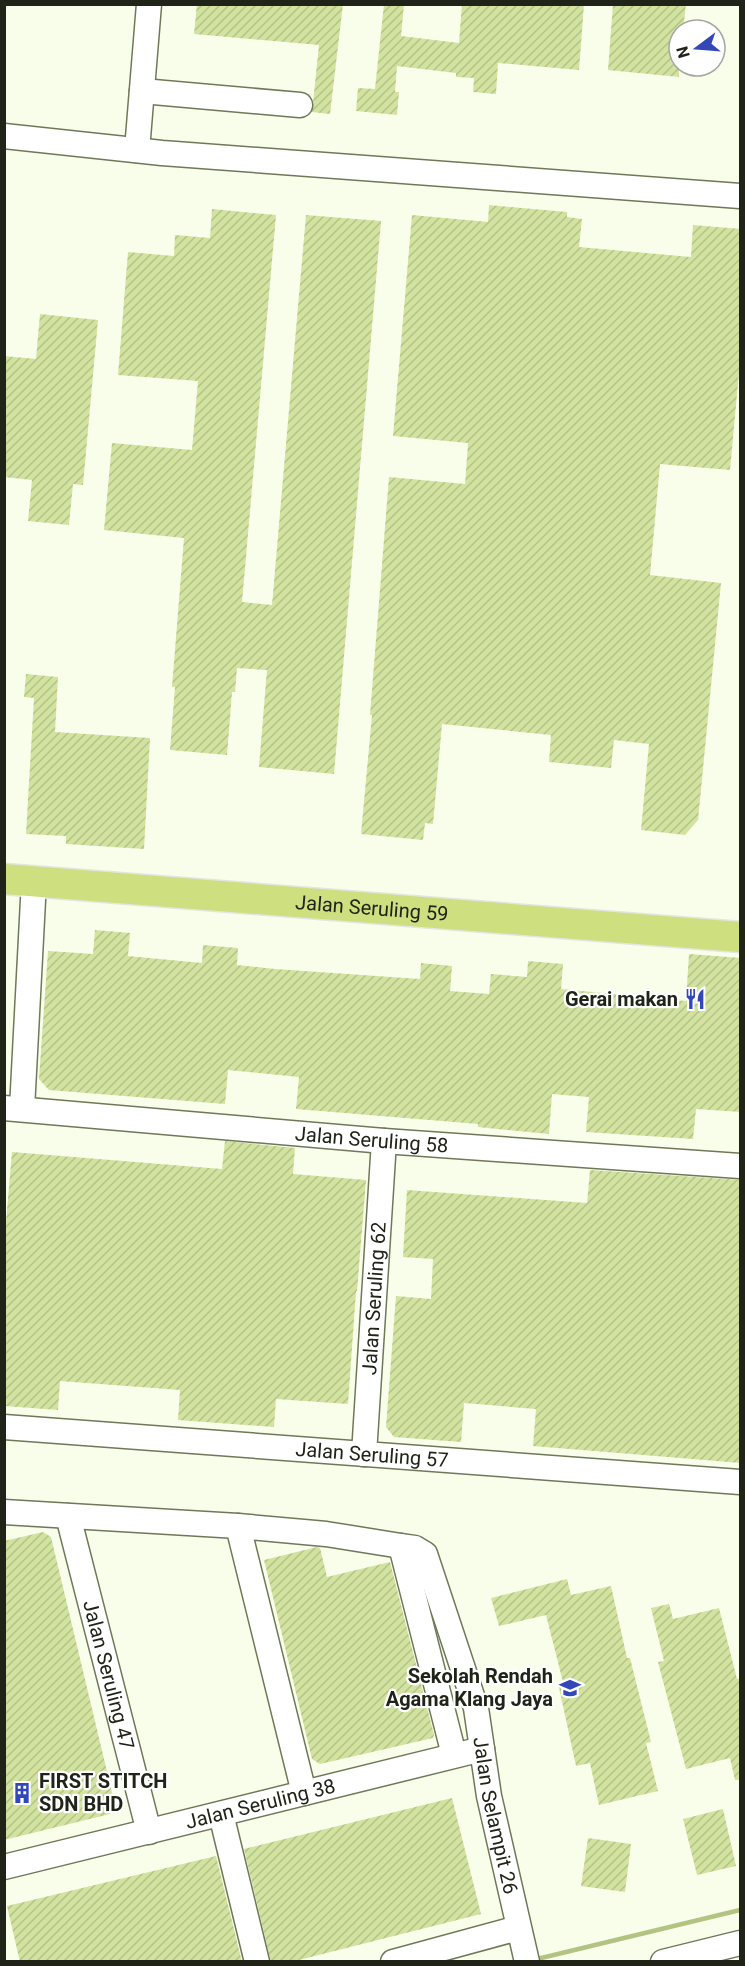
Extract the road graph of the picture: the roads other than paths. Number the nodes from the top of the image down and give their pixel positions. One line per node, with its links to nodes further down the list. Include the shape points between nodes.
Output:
1 (149, 4): 2 (street)
2 (142, 91): 3 (street); 5 (street)
3 (300, 105)
4 (4, 136): 5 (street)
5 (136, 150): 6 (street)
6 (741, 196)
7 (4, 879): 8 (main road, Jalan Seruling 59)
8 (34, 881): 9 (main road, Jalan Seruling 59); 10 (street)
9 (741, 938)
10 (13, 1108): 11 (street, Jalan Seruling 58)
11 (384, 1141): 12 (street, Jalan Seruling 58); 14 (street, Jalan Seruling 62)
12 (741, 1166)
13 (4, 1427): 14 (street, Jalan Seruling 57)
14 (364, 1454): 15 (street, Jalan Seruling 57)
15 (741, 1482)
16 (4, 1512): 17 (street)
17 (68, 1516): 18 (street); 24 (street, Jalan Seruling 47)
18 (238, 1526): 19 (street); 22 (street)
19 (401, 1546): 20 (street, Jalan Selampit 26, via 425,1554 476,1708); 21 (street, Jalan Selampit 26)
20 (482, 1749): 21 (street, Jalan Seruling 38); 27 (street, Jalan Selampit 26)
21 (454, 1755): 22 (street, Jalan Seruling 38)
22 (304, 1793): 23 (street, Jalan Seruling 38)
23 (221, 1814): 24 (street, Jalan Seruling 38); 28 (street)
24 (149, 1832): 25 (street, Jalan Seruling 38)
25 (4, 1867)
26 (741, 1943): 30 (street)
27 (522, 1944): 29 (street)
28 (257, 1962)
29 (393, 1962)
30 (663, 1962)

